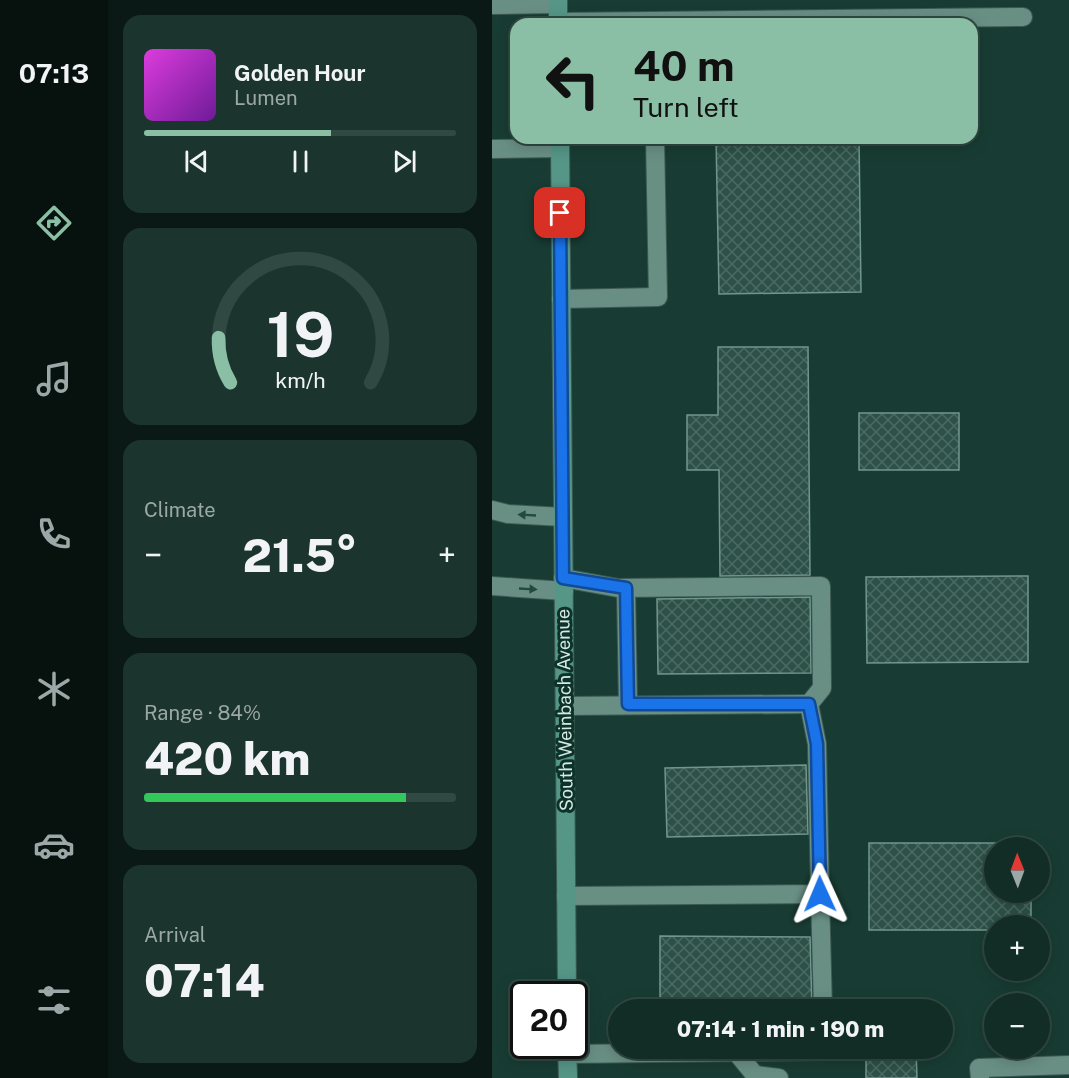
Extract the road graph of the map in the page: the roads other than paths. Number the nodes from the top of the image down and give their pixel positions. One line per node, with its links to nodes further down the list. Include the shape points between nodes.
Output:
1 (492, 5): 2 (street)
2 (558, 13): 4 (street)
3 (1023, 16): 5 (street)
4 (611, 18)
5 (900, 18)
6 (549, 144): 9 (street)
7 (560, 144): 10 (street, South Weinbach Avenue)
8 (655, 144): 10 (street, via 658,297)
9 (492, 149)
10 (561, 299): 12 (street, South Weinbach Avenue)
11 (492, 510): 12 (street, one-way to 11)
12 (563, 517): 13 (street, South Weinbach Avenue)
13 (563, 584): 14 (street, one-way to 13); 15 (street); 18 (street, South Weinbach Avenue)
14 (492, 586)
15 (626, 588): 16 (street); 17 (street, via 821,586 822,688)
16 (628, 704): 17 (street); 18 (street)
17 (809, 704): 19 (street, via 817,744)
18 (565, 706): 20 (street, South Weinbach Avenue)
19 (820, 894): 20 (street); 22 (street)
20 (566, 896): 21 (street, South Weinbach Avenue)
21 (567, 981)
22 (823, 999)
23 (588, 1050): 24 (street)
24 (608, 1050)
25 (567, 1059): 28 (street)
26 (742, 1059): 29 (street, via 755,1075)
27 (1069, 1065): 30 (street, via 979,1068)
28 (568, 1078)
29 (779, 1078)
30 (980, 1078)

